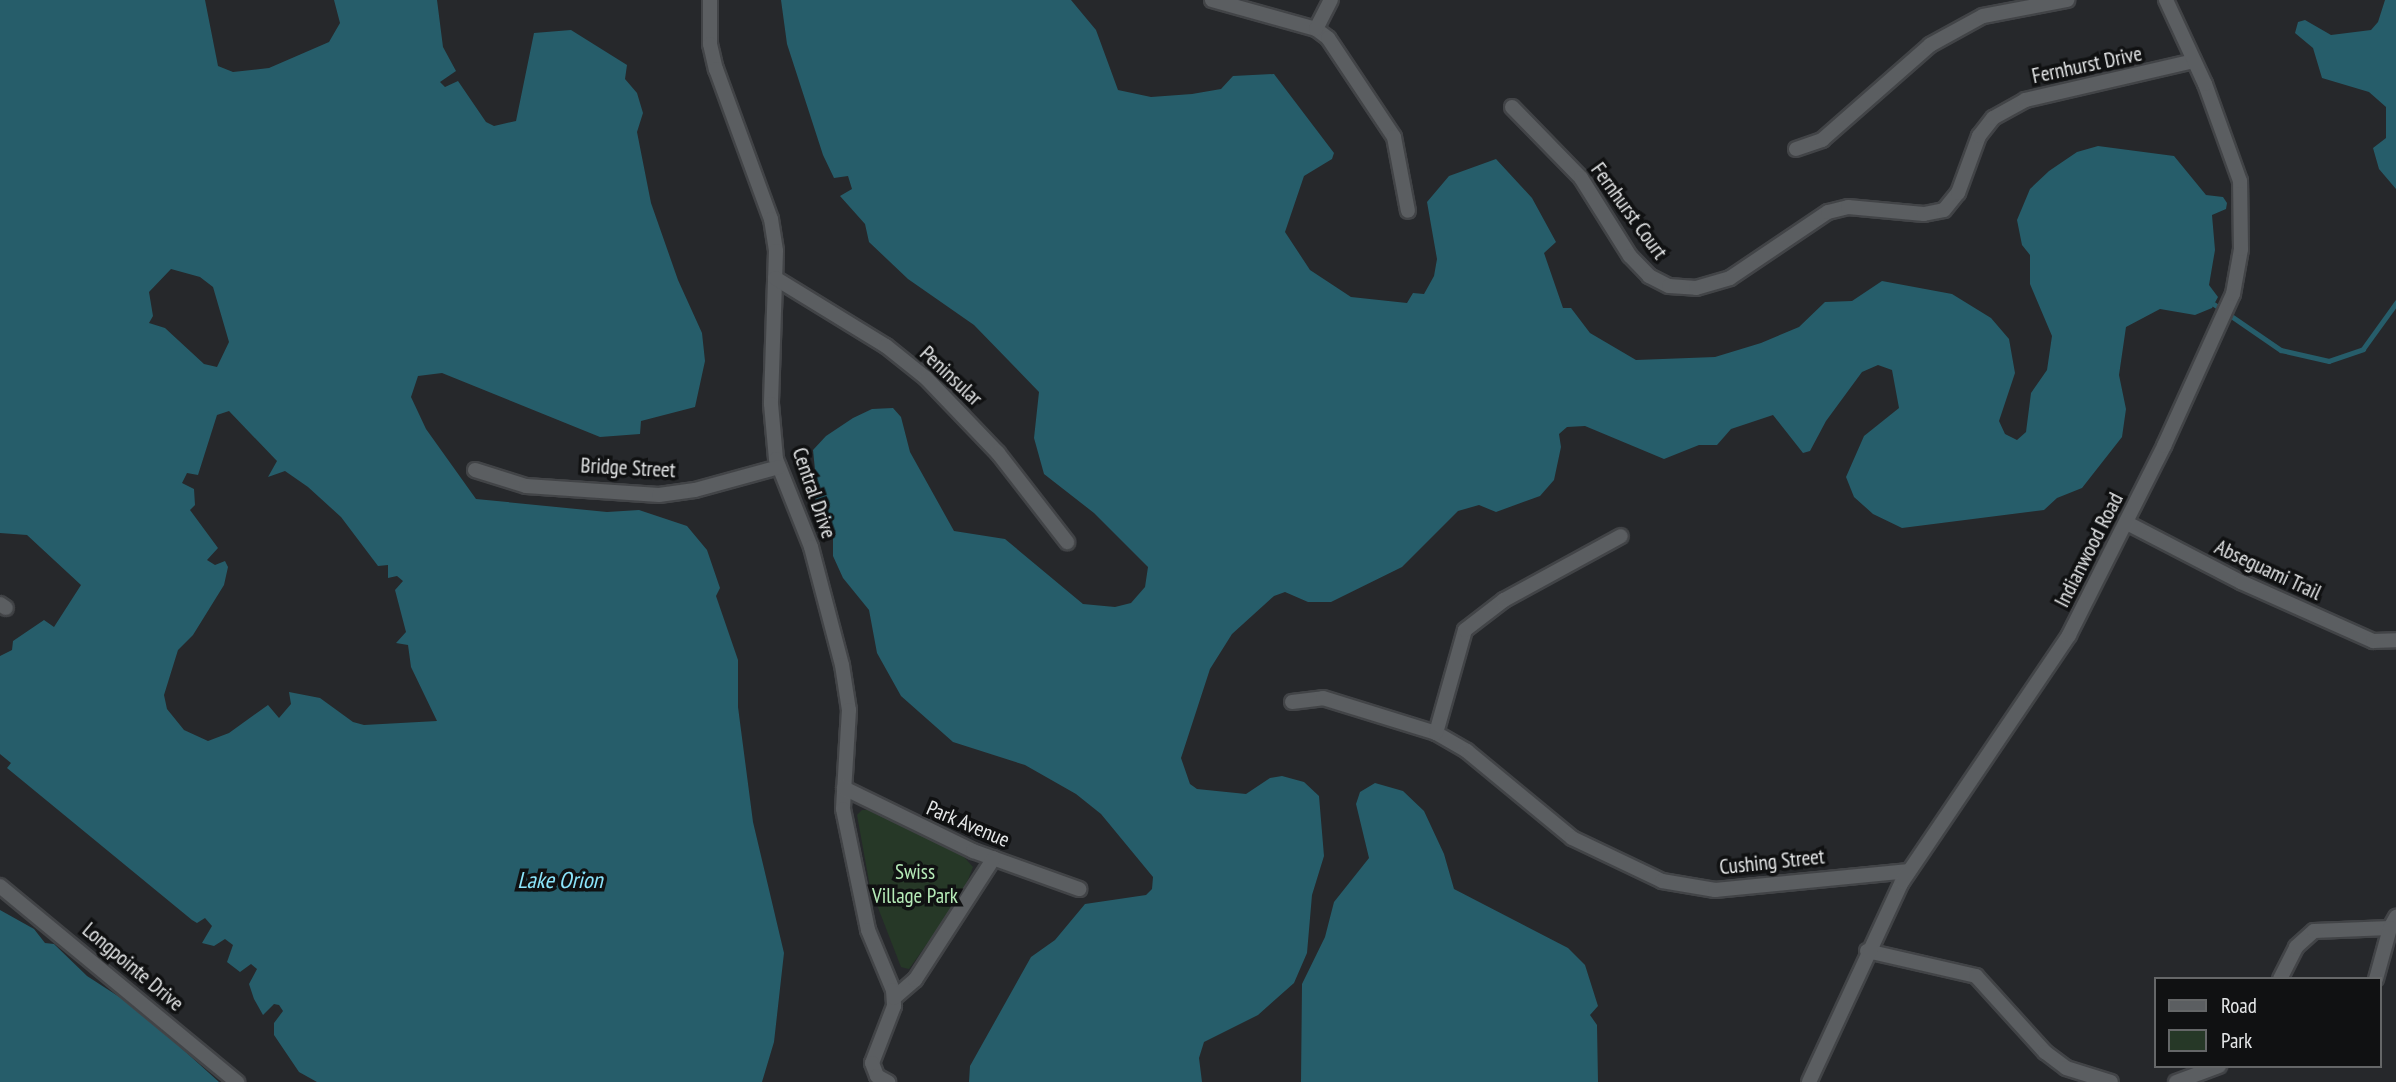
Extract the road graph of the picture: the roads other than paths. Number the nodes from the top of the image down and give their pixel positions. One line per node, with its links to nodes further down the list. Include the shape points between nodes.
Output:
1 (710, 0): 12 (street, Central Drive, via 709,44 771,219)
2 (1212, 0): 6 (street)
3 (1331, 0): 6 (street)
4 (2067, 0): 9 (street, via 2001,11 1962,28 1930,46 1822,140)
5 (2166, 0): 7 (street, Indianwood Road)
6 (1316, 29): 10 (street, via 1328,38 1394,137)
7 (2194, 61): 11 (street, Fernhurst Drive, via 2025,100 1993,118 1979,136 1958,192 1944,210); 15 (street, Indianwood Road, via 2240,181 2241,250 2233,294)
8 (1512, 107): 11 (street, Fernhurst Court, via 1581,178 1630,256 1649,276 1669,286 1696,288 1730,278 1828,212 1848,207)
9 (1796, 149)
10 (1408, 211)
11 (1924, 214)
12 (775, 278): 13 (street, Central Drive, via 771,404); 17 (street, Peninsular, via 886,346 926,378 998,453)
13 (779, 467): 14 (street, Bridge Street, via 659,495 526,486); 21 (street, Central Drive, via 811,547 840,655 849,710)
14 (475, 470)
15 (2127, 523): 18 (street, Abseguami Trail, via 2373,641); 23 (street, Indianwood Road, via 2036,689)
16 (1621, 536): 20 (street, via 1504,600 1465,630)
17 (1067, 542)
18 (2396, 640)
19 (1292, 702): 20 (street, Cushing Street, via 1323,698)
20 (1436, 733): 23 (street, Cushing Street, via 1467,751 1572,838 1662,881 1715,890)
21 (844, 788): 22 (street, Park Avenue); 30 (street, Central Drive, via 843,808 857,889)
22 (994, 859): 25 (street, Park Avenue); 30 (street, via 915,979)
23 (1909, 871): 27 (street, Indianwood Road)
24 (0, 886): 32 (street, Longpointe Drive)
25 (1079, 889)
26 (2393, 923): 28 (street, via 2314,930 2296,947); 29 (street)
27 (1867, 951): 34 (street, Indianwood Road); 35 (street, via 1976,976 2045,1052 2066,1068)
28 (2281, 977)
29 (2377, 977)
30 (894, 998): 33 (street, via 872,1063 877,1076)
31 (2214, 1068): 36 (street)
32 (237, 1082)
33 (888, 1082)
34 (1809, 1082)
35 (2111, 1082)
36 (2176, 1082)

